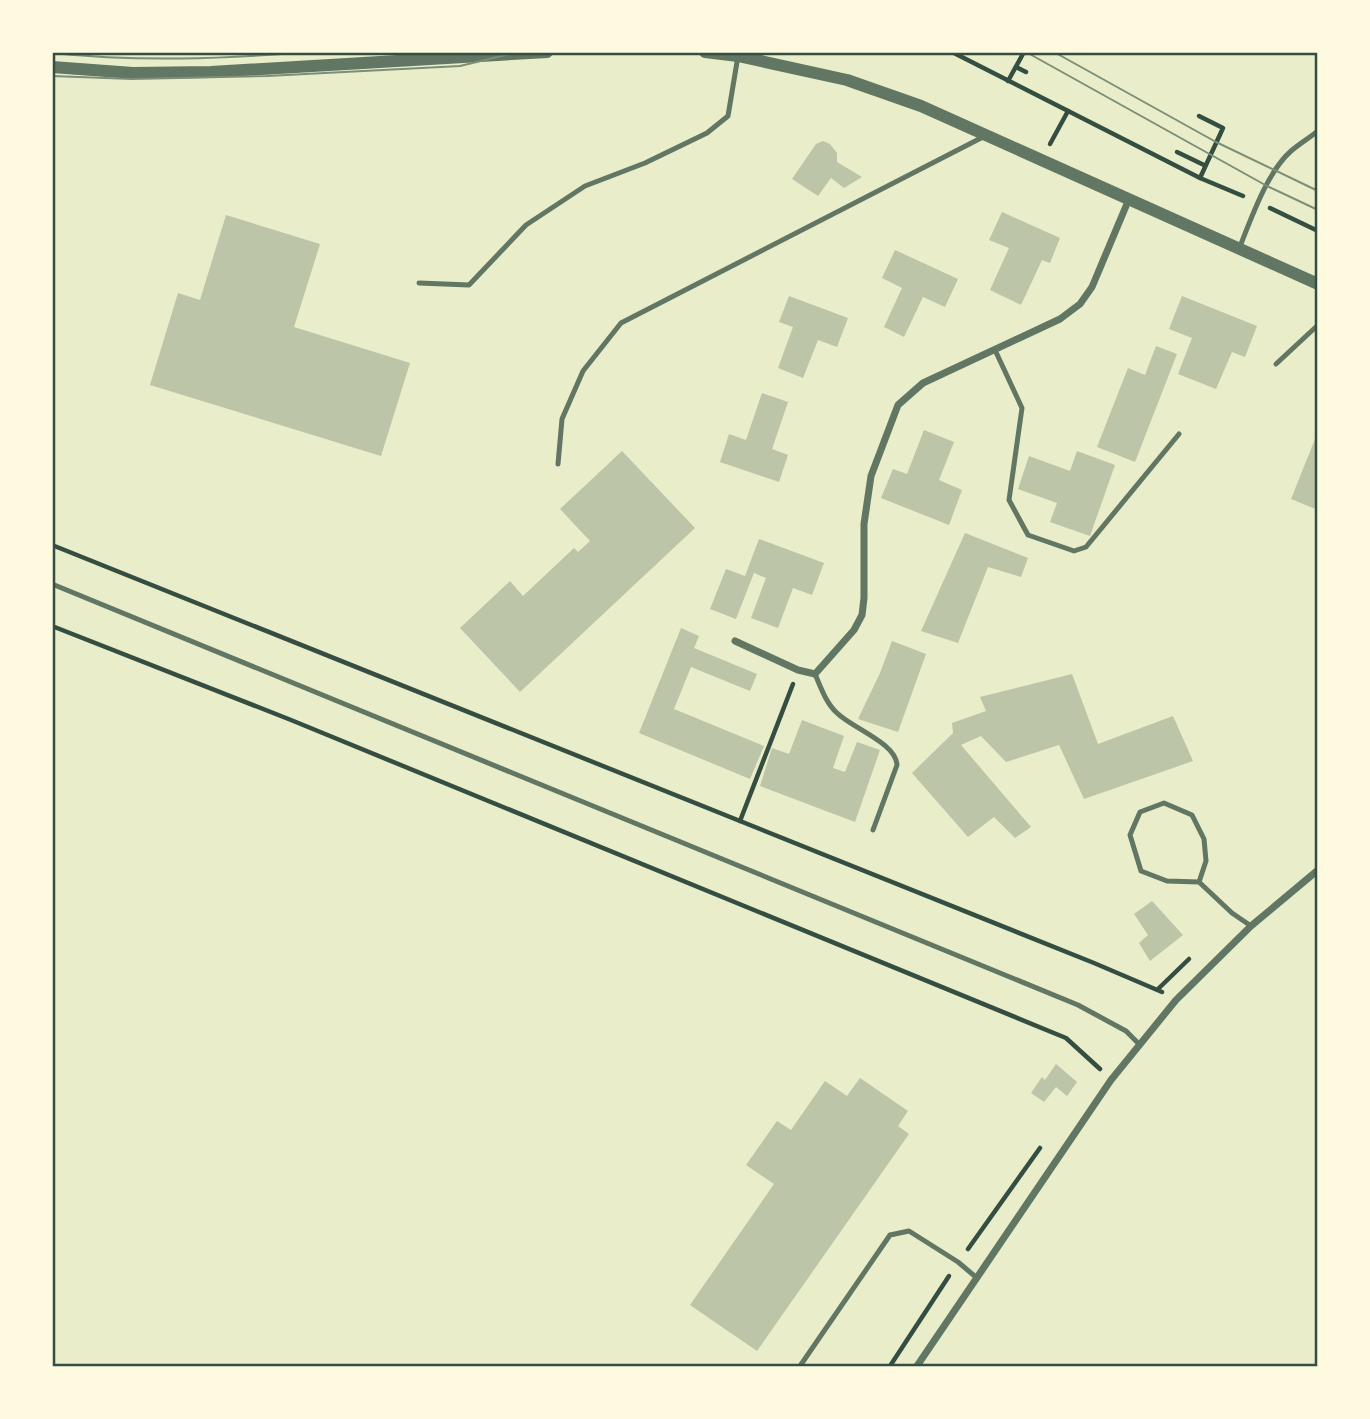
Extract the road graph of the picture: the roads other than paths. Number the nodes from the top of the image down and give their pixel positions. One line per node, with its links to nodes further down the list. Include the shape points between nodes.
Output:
1 (547, 52): 4 (street, via 211,72)
2 (705, 52): 3 (street)
3 (738, 56): 6 (street, via 847,80); 9 (lane, via 728,116 707,133 585,186 526,225 470,285)
4 (52, 67)
5 (1318, 131): 8 (lane, via 1289,152 1258,202)
6 (988, 135): 7 (street); 15 (lane, via 621,323 583,371 562,419)
7 (1129, 199): 8 (street); 12 (street, via 1092,287 1080,304 1060,319)
8 (1239, 248): 10 (street)
9 (419, 282)
10 (1318, 284)
11 (1318, 325): 13 (lane)
12 (995, 350): 14 (lane, via 1023,408 1009,500 1028,535 1074,551 1086,547); 18 (street, via 923,383 898,405 871,476 864,524 862,615)
13 (1276, 364)
14 (1180, 434)
15 (558, 464)
16 (52, 584): 23 (lane, via 1078,1005 1126,1031)
17 (735, 641): 18 (street)
18 (816, 674): 19 (lane, via 828,703 888,747 897,760)
19 (873, 830)
20 (1318, 870): 22 (street)
21 (1199, 882): 21 (lane, via 1206,861 1204,839 1192,815 1164,803 1140,812 1130,835 1141,871 1167,881); 22 (lane)
22 (1251, 926): 23 (street, via 1176,1000)
23 (1140, 1045): 24 (street, via 1111,1080)
24 (976, 1278): 25 (lane, via 909,1231 890,1235); 26 (street)
25 (800, 1367)
26 (917, 1367)

